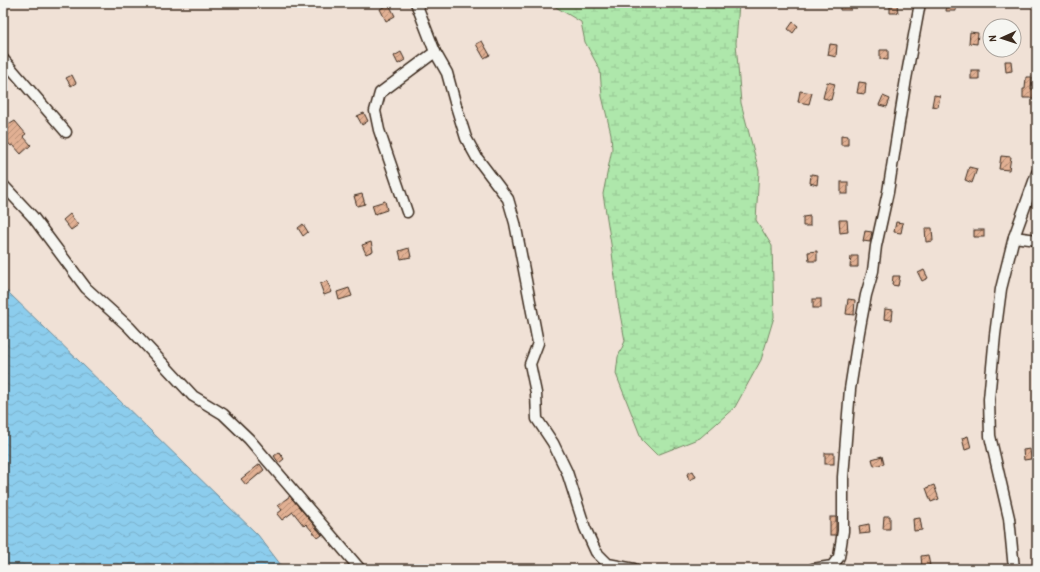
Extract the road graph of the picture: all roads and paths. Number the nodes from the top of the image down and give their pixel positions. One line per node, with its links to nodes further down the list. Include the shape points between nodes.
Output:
1 (416, 3): 3 (street)
2 (920, 3): 14 (street, via 888,192 851,382 843,477 843,531 839,557 832,566)
3 (435, 52): 8 (street, via 380,93 375,111); 11 (street, via 447,74 466,138 477,158 508,199 538,343 530,364 536,393 537,419 553,443 567,472 585,528 596,552)
4 (3, 59): 5 (street)
5 (66, 132)
6 (1037, 173): 9 (street)
7 (3, 185): 12 (street, via 33,217 86,288 129,326 193,396 223,414 249,439)
8 (407, 212)
9 (1014, 237): 10 (street); 15 (street, via 1001,289 989,399 990,436 1009,518)
10 (1037, 240)
11 (607, 566): 13 (street)
12 (360, 569)
13 (634, 569)
14 (813, 569)
15 (1014, 569)

